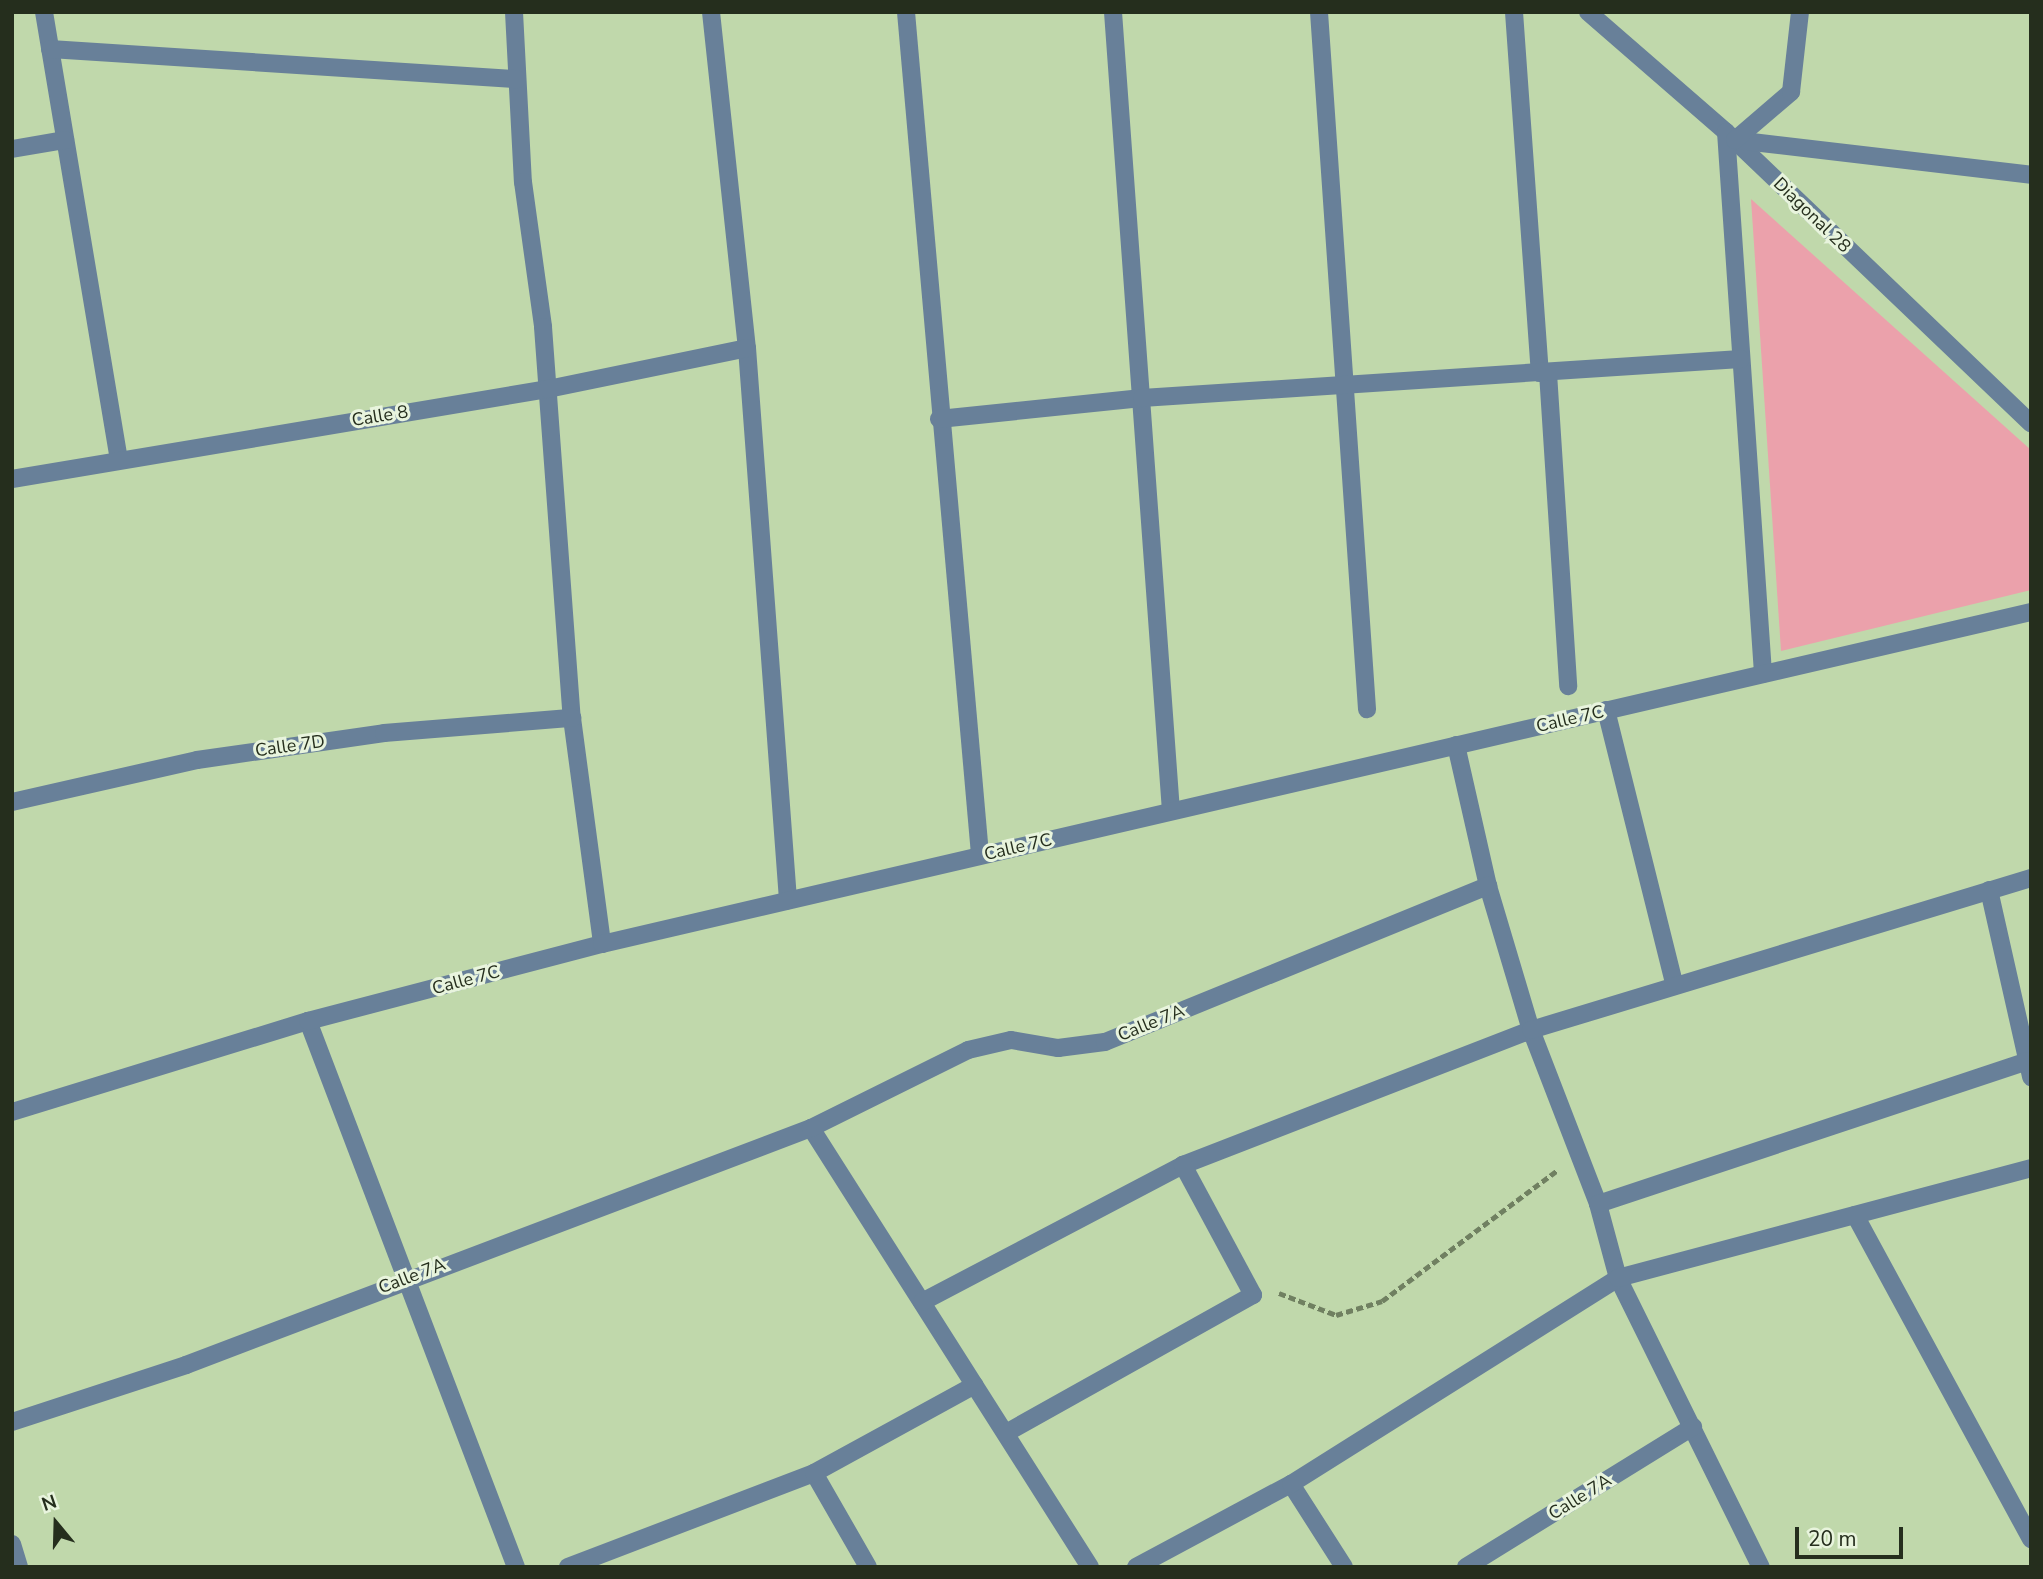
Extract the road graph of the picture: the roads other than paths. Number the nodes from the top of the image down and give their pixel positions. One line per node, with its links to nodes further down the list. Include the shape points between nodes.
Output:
1 (44, 12): 10 (street)
2 (514, 12): 11 (street)
3 (711, 12): 16 (street)
4 (906, 12): 22 (street)
5 (1113, 12): 21 (street)
6 (1319, 12): 19 (street)
7 (1514, 12): 18 (street)
8 (1588, 12): 12 (street, Diagonal 28)
9 (1800, 12): 12 (street, via 1791,92)
10 (50, 49): 11 (street); 13 (street)
11 (517, 79): 20 (street)
12 (1731, 136): 15 (street); 17 (street); 23 (street, Diagonal 28)
13 (65, 139): 14 (street); 24 (street)
14 (12, 149)
15 (2031, 175)
16 (747, 348): 20 (street, Calle 8); 39 (street)
17 (1741, 359): 18 (street); 27 (street)
18 (1544, 373): 19 (street); 28 (street)
19 (1345, 387): 21 (street); 29 (street)
20 (548, 389): 24 (street, Calle 8); 31 (street)
21 (1142, 398): 22 (street); 34 (street)
22 (939, 419): 35 (street)
23 (2031, 423)
24 (119, 458): 25 (street, Calle 8)
25 (12, 478)
26 (2031, 612): 27 (street, Calle 7C)
27 (1763, 674): 30 (street, Calle 7C)
28 (1568, 686)
29 (1367, 709)
30 (1606, 710): 32 (street, Calle 7C); 41 (street)
31 (572, 718): 33 (street, Calle 7D, via 384,733 197,760); 40 (street)
32 (1456, 745): 34 (street, Calle 7C); 37 (street)
33 (12, 802)
34 (1171, 811): 35 (street, Calle 7C)
35 (980, 855): 39 (street, Calle 7C)
36 (2031, 878): 38 (street)
37 (1488, 886): 43 (street); 46 (street, Calle 7A, via 1105,1042 1058,1048 1011,1040 968,1050)
38 (1989, 890): 41 (street); 44 (street)
39 (788, 900): 40 (street, Calle 7C)
40 (602, 944): 42 (street, Calle 7C)
41 (1675, 986): 43 (street)
42 (308, 1021): 45 (street, Calle 7C); 51 (street)
43 (1531, 1030): 47 (street); 49 (street)
44 (2029, 1069): 49 (street)
45 (12, 1112)
46 (811, 1128): 51 (street, Calle 7A); 53 (street)
47 (1182, 1165): 53 (street); 57 (street, via 1253,1295)
48 (2031, 1168): 50 (street)
49 (1598, 1205): 52 (street)
50 (1855, 1215): 52 (street); 60 (street)
51 (404, 1279): 55 (street, Calle 7A, via 186,1365); 64 (street)
52 (1618, 1279): 56 (street); 59 (street)
53 (922, 1302): 54 (street)
54 (975, 1385): 57 (street); 58 (street)
55 (12, 1422)
56 (1693, 1427): 62 (street); 70 (street, Calle 7A)
57 (1006, 1433): 67 (street)
58 (814, 1474): 65 (street); 66 (street)
59 (1291, 1484): 68 (street); 69 (street)
60 (2031, 1539)
61 (12, 1544): 63 (street)
62 (1754, 1564)
63 (19, 1567)
64 (516, 1567)
65 (568, 1567)
66 (868, 1567)
67 (1090, 1567)
68 (1136, 1567)
69 (1344, 1567)
70 (1466, 1567)

